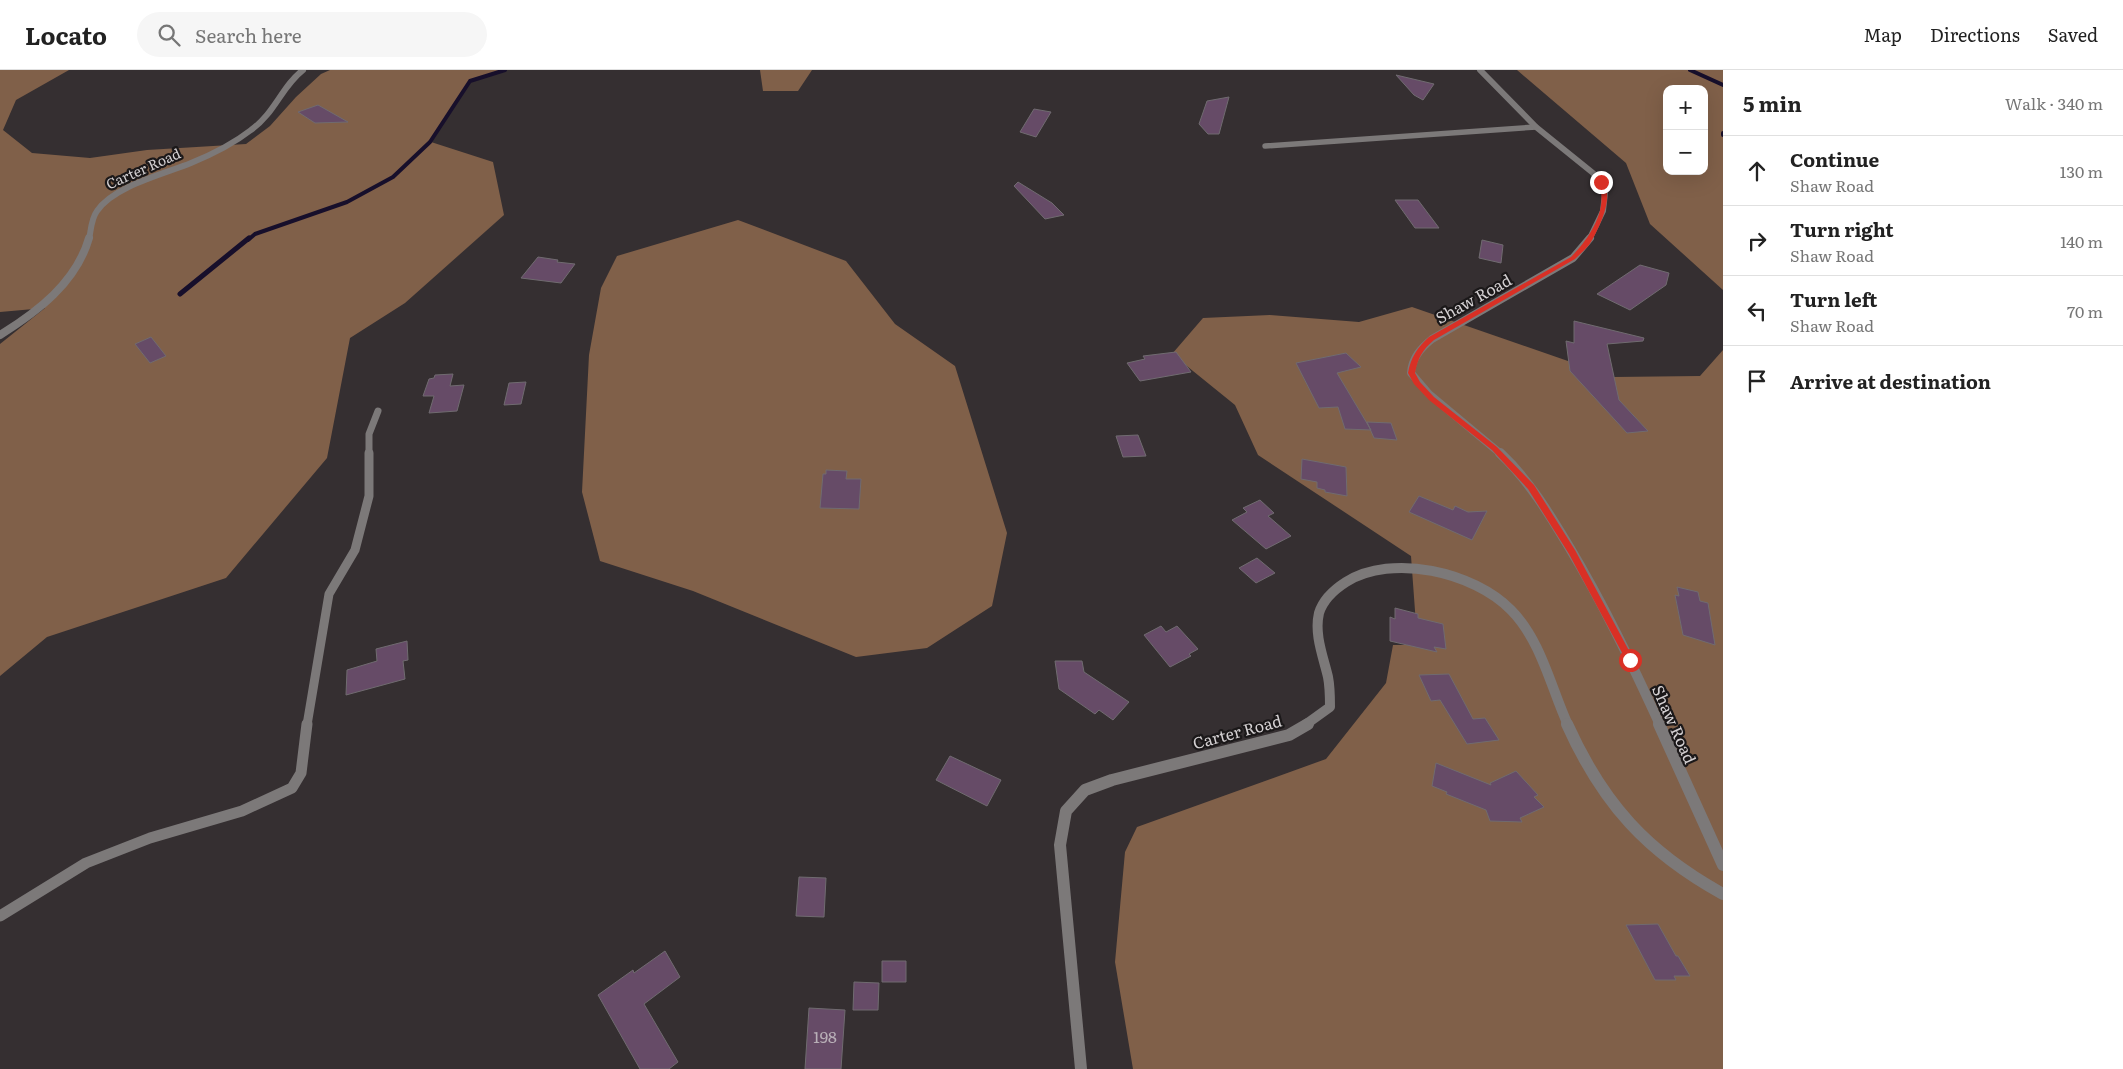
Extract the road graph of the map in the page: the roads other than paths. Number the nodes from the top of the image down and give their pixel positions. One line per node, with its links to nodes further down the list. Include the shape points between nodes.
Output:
1 (302, 70): 5 (street, Carter Road, via 289,82 263,122 235,141 133,186 103,203 94,213 88,244 76,269 61,290)
2 (1480, 70): 3 (street, Shaw Road)
3 (1536, 128): 4 (lane); 7 (street, Shaw Road, via 1601,182 1605,192 1594,231 1586,246 1573,258 1432,339 1414,359 1411,373 1432,398 1494,448 1531,487 1567,544 1630,660)
4 (1265, 146)
5 (0, 335)
6 (378, 411): 9 (lane, via 369,434 369,496 355,550 329,594 301,773 292,788 242,811 150,838 86,863)
7 (1723, 865)
8 (1723, 894): 10 (street, Carter Road, via 1696,881 1663,857 1630,825 1588,768 1522,625 1512,610 1491,592 1462,578 1401,567 1349,578 1330,592 1319,612 1319,640 1329,684 1330,707 1315,720 1289,735 1112,780 1085,790 1066,811 1060,846)
9 (0, 916)
10 (1081, 1069)

